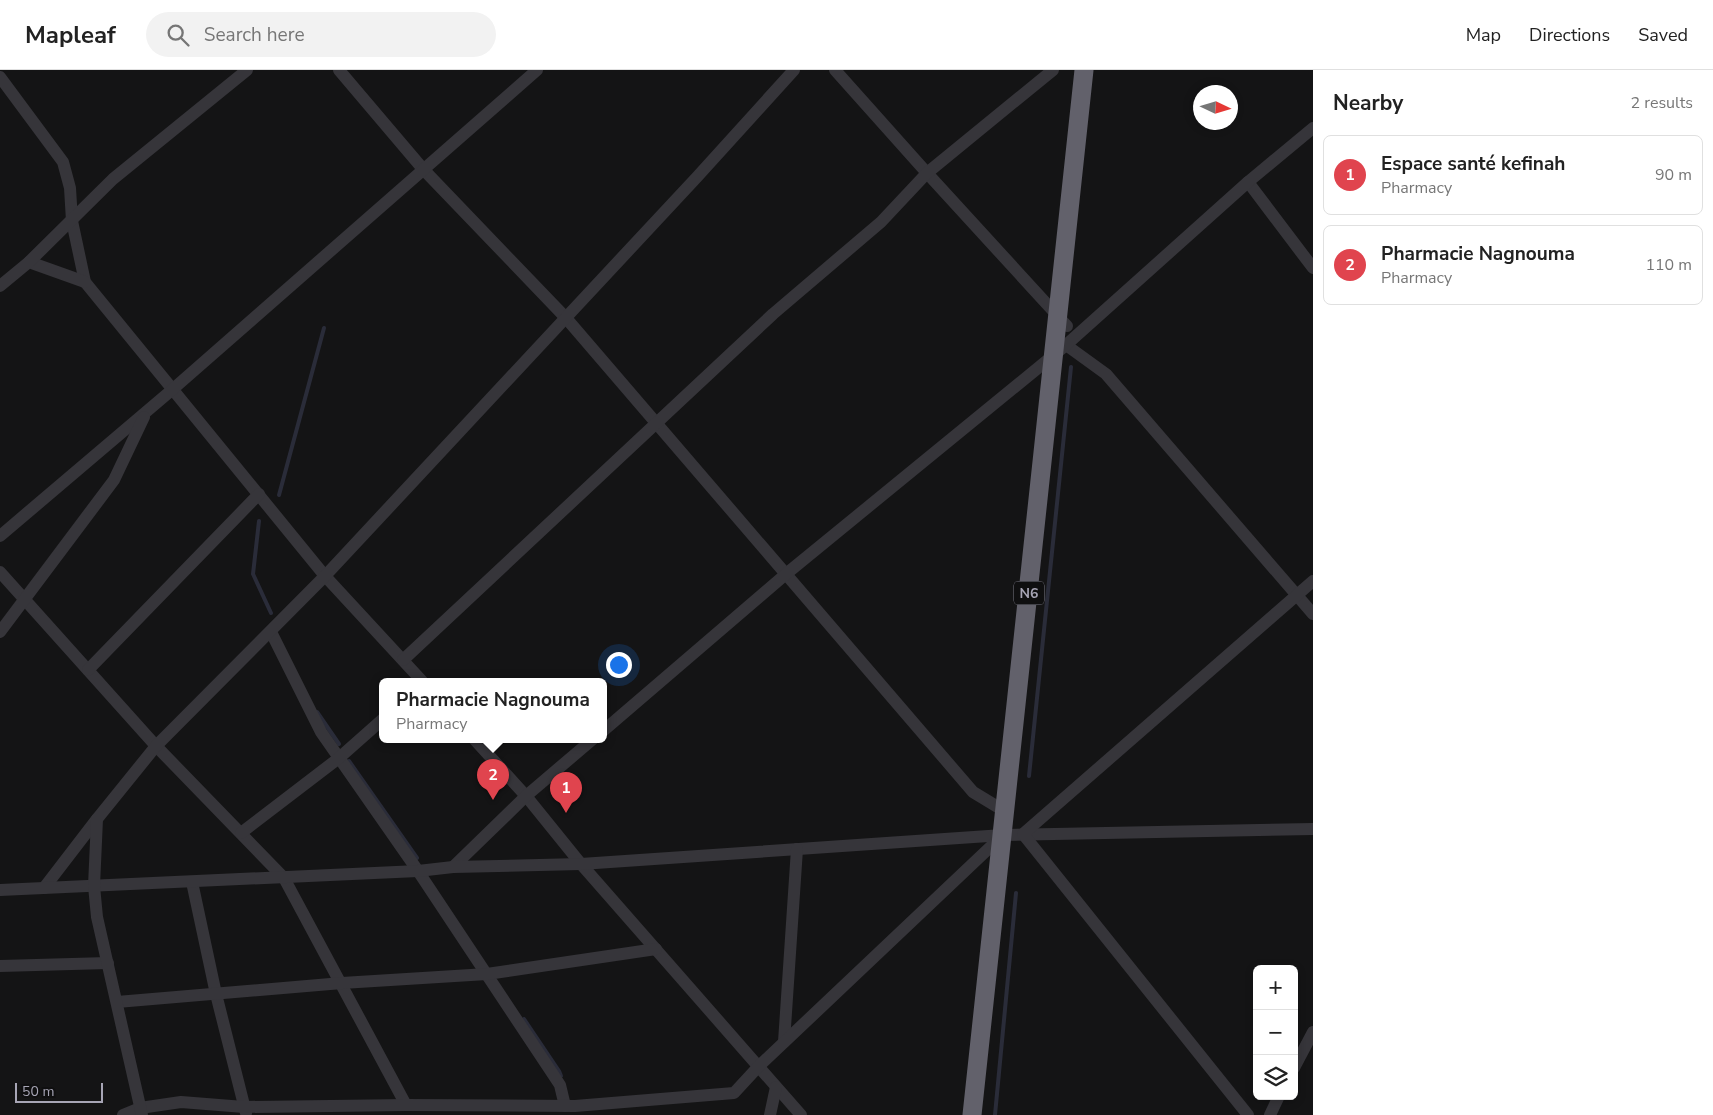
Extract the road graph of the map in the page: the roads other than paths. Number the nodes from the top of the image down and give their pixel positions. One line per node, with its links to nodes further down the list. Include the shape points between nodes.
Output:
1 (247, 70): 14 (street, via 113,179)
2 (340, 70): 11 (street)
3 (537, 70): 11 (street)
4 (794, 70): 19 (street)
5 (835, 70): 12 (street)
6 (1053, 70): 12 (street)
7 (1084, 70): 20 (highway, N6)
8 (1094, 70): 20 (highway, N6)
9 (0, 76): 14 (street, via 63,162 70,188)
10 (1313, 128): 13 (street)
11 (423, 170): 19 (street); 22 (street)
12 (927, 173): 20 (street); 24 (street, via 881,222 773,314)
13 (1248, 182): 16 (street); 21 (street)
14 (72, 221): 15 (street); 17 (street)
15 (29, 262): 17 (street); 18 (street)
16 (1313, 268)
17 (85, 282): 22 (street)
18 (0, 286)
19 (566, 318): 24 (street); 29 (street)
20 (1063, 320): 21 (highway, N6)
21 (1060, 349): 28 (street); 31 (street, via 1106,374); 46 (highway, N6); 50 (highway, N6)
22 (173, 390): 23 (street); 25 (street)
23 (147, 411): 26 (street); 32 (street, via 114,480)
24 (657, 424): 28 (street); 36 (street)
25 (259, 494): 29 (street); 37 (street)
26 (0, 536)
27 (0, 572): 32 (street)
28 (786, 574): 40 (street); 46 (street, via 973,792)
29 (325, 576): 35 (street); 36 (street)
30 (1313, 581): 31 (street)
31 (1297, 594): 33 (street); 50 (street)
32 (24, 599): 34 (street); 37 (street)
33 (1313, 614)
34 (0, 632)
35 (271, 632): 43 (street); 44 (street, via 321,732)
36 (402, 660): 38 (street)
37 (88, 670): 43 (street)
38 (419, 678)
39 (379, 722): 44 (street)
40 (607, 728)
41 (478, 743): 45 (street)
42 (588, 743): 45 (street)
43 (156, 746): 47 (street); 49 (street)
44 (339, 758): 49 (street); 54 (street)
45 (526, 796): 52 (street); 53 (street)
46 (1006, 812): 50 (highway, N6)
47 (97, 818): 57 (street); 58 (street)
48 (1313, 829): 50 (street)
49 (240, 833): 55 (street)
50 (1013, 834): 51 (street); 68 (street); 80 (highway, N6); 81 (highway, N6); 82 (street)
51 (797, 849): 52 (street); 68 (street)
52 (581, 864): 53 (street); 60 (street)
53 (453, 867): 54 (street)
54 (418, 871): 55 (street); 63 (street)
55 (284, 878): 56 (street); 64 (street)
56 (192, 882): 57 (street); 65 (street)
57 (94, 886): 58 (street); 61 (street)
58 (44, 888): 59 (street)
59 (0, 890)
60 (656, 949): 63 (street); 70 (street)
61 (108, 963): 62 (street); 66 (street)
62 (0, 966)
63 (487, 974): 64 (street); 73 (street, via 560,1085)
64 (342, 983): 65 (street); 74 (street)
65 (216, 994): 66 (street); 76 (street)
66 (117, 1002): 75 (street)
67 (1313, 1032): 69 (street)
68 (784, 1042): 70 (street)
69 (1298, 1060)
70 (758, 1066): 71 (street); 73 (street, via 734,1093)
71 (776, 1087): 78 (street); 79 (street)
72 (1278, 1100): 83 (street)
73 (565, 1106): 74 (street)
74 (415, 1108): 76 (street)
75 (141, 1111): 76 (street, via 181,1102); 77 (street)
76 (245, 1111)
77 (123, 1115)
78 (770, 1115)
79 (801, 1115)
80 (972, 1115)
81 (983, 1115)
82 (1248, 1115)
83 (1270, 1115)

